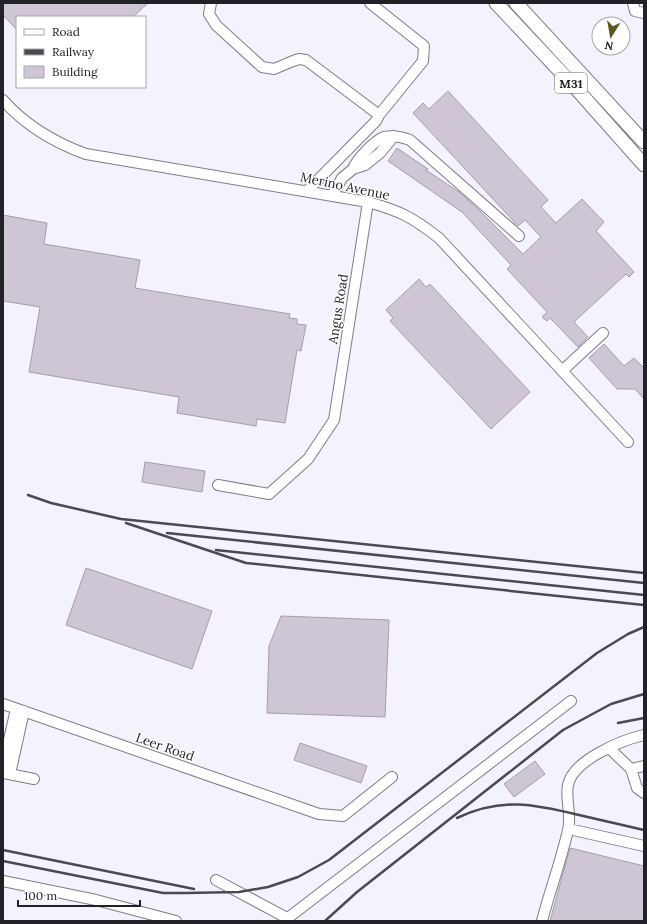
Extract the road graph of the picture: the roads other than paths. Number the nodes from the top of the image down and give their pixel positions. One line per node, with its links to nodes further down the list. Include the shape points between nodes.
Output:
1 (211, 3): 8 (street, via 209,14 216,25 262,67 274,69 300,59 306,60)
2 (370, 3): 8 (street, via 424,46 423,61)
3 (496, 3): 10 (main road, M31)
4 (516, 3): 9 (main road, M31)
5 (633, 3): 6 (street, via 635,11)
6 (644, 13)
7 (3, 100): 11 (street, Merino Avenue, via 40,133 86,154)
8 (379, 115): 11 (street)
9 (644, 142)
10 (644, 165)
11 (307, 191): 12 (street, Merino Avenue)
12 (332, 196): 13 (street, Merino Avenue); 14 (street, via 342,178 353,169 365,165 387,146 394,136 403,137 415,143)
13 (368, 202): 16 (street, Merino Avenue, via 407,215 439,238); 18 (street, Angus Road, via 334,420 308,459 269,494)
14 (519, 236)
15 (603, 333): 16 (street)
16 (562, 371): 17 (street, Merino Avenue)
17 (628, 442)
18 (218, 485)
19 (571, 701): 35 (street)
20 (3, 704): 21 (street, Leer Road)
21 (20, 710): 24 (street); 27 (street); 28 (street, Leer Road, via 319,814 344,816)
22 (644, 735): 23 (street)
23 (609, 748): 26 (street); 31 (street, via 579,765 571,776 568,785)
24 (3, 766)
25 (644, 766): 26 (street)
26 (631, 769): 30 (street, via 637,788)
27 (6, 774): 29 (street)
28 (392, 777)
29 (34, 779)
30 (644, 793)
31 (569, 828): 32 (street); 37 (street)
32 (644, 846)
33 (216, 880): 35 (street)
34 (3, 881): 36 (street, via 96,900)
35 (286, 920)
36 (176, 921)
37 (542, 921)

